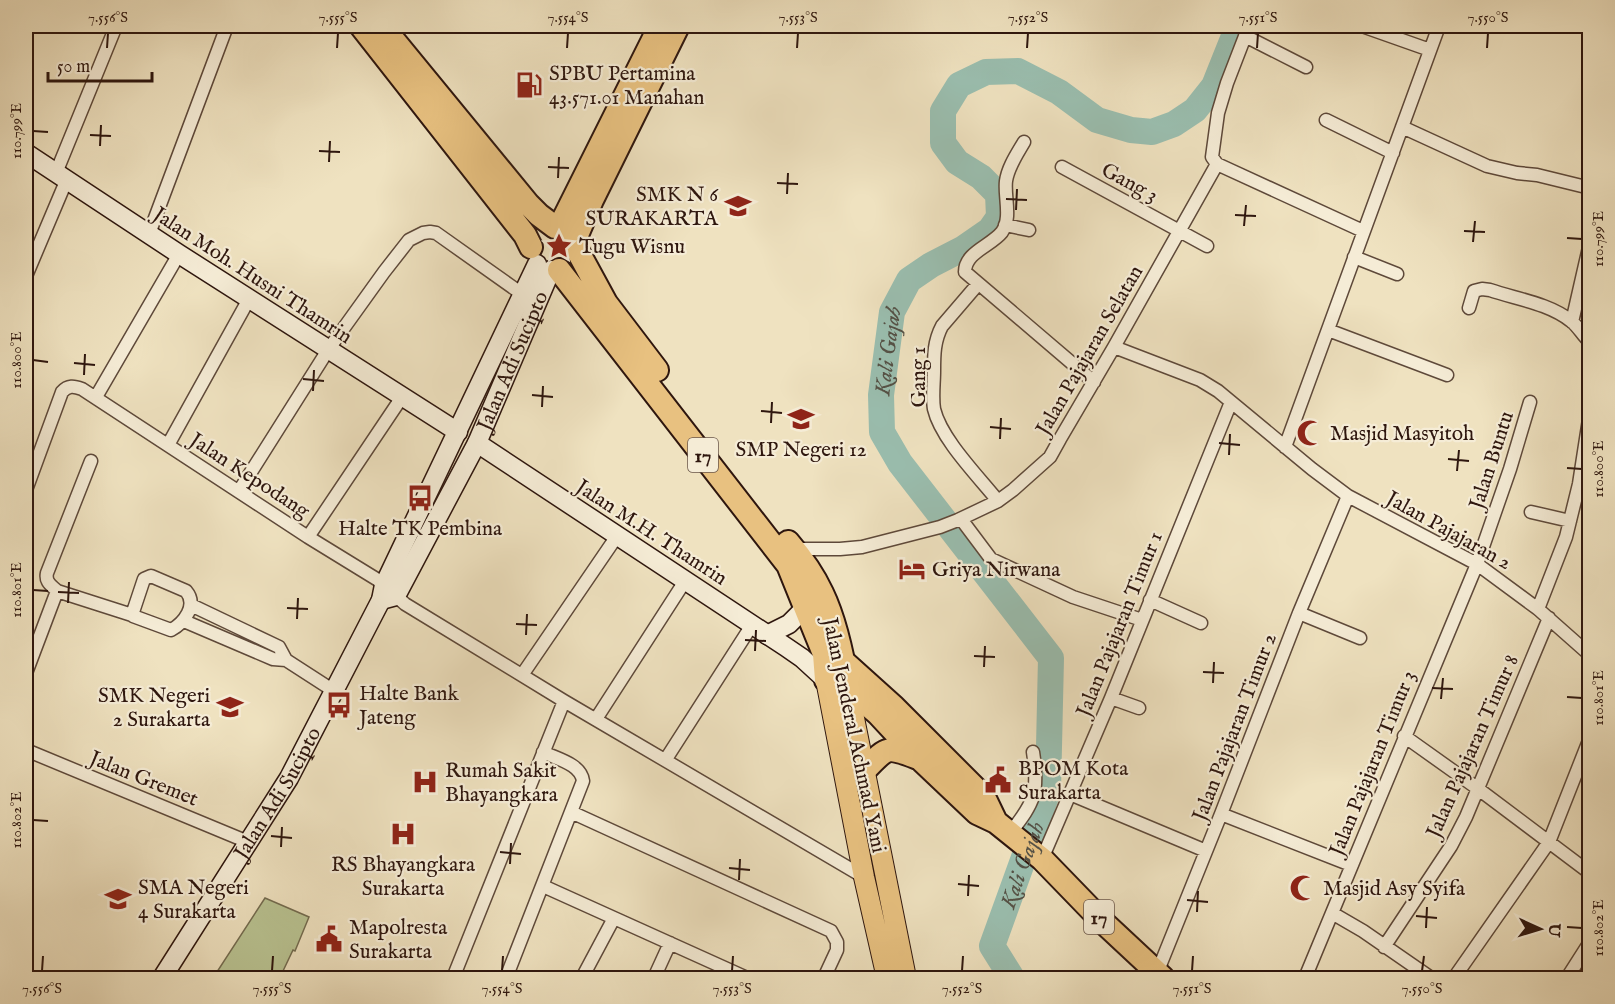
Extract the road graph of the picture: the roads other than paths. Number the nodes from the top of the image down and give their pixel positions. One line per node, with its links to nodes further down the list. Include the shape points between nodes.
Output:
1 (116, 26): 18 (street)
2 (226, 26): 24 (street)
3 (362, 26): 30 (highway, Jalan Jenderal Achmad Yani / 17)
4 (382, 26): 25 (highway, Jalan Jenderal Achmad Yani / 17, via 528,204)
5 (1362, 26): 9 (street)
6 (1439, 26): 9 (street)
7 (666, 31): 25 (highway, via 592,200)
8 (1247, 31): 10 (street); 16 (street, via 1218,113 1212,157)
9 (1430, 50): 12 (street)
10 (1306, 67)
11 (1326, 120): 15 (street)
12 (1402, 127): 15 (street); 19 (street, via 1487,166)
13 (1023, 142): 20 (street, via 1007,174)
14 (26, 153): 18 (main road, Jalan Moh. Husni Thamrin)
15 (1393, 153): 23 (street)
16 (1217, 164): 22 (street, Jalan Pajajaran Selatan); 23 (street)
17 (1062, 167): 22 (street, Gang 3)
18 (62, 176): 24 (main road, Jalan Moh. Husni Thamrin); 32 (street)
19 (1590, 188)
20 (1005, 225): 21 (street); 33 (street, via 965,266 965,272)
21 (1029, 230)
22 (1179, 231): 27 (street, Gang 3); 40 (street, Jalan Pajajaran Selatan)
23 (1363, 231): 29 (street)
24 (149, 234): 28 (main road, Jalan Moh. Husni Thamrin)
25 (566, 236): 30 (highway, via 574,252 569,263); 30 (highway, via 548,227 536,234); 63 (highway, Jalan Jenderal Achmad Yani / 17, via 606,303)
26 (1590, 243): 37 (street)
27 (1207, 246)
28 (179, 254): 35 (main road, Jalan Moh. Husni Thamrin); 44 (street)
29 (1354, 256): 31 (street); 38 (street)
30 (544, 263): 34 (main road, Jalan Adi Sucipto); 50 (main road, Jalan Adi Sucipto); 70 (highway, Jalan Jenderal Achmad Yani / 17, via 788,565)
31 (1397, 274)
32 (26, 276)
33 (978, 284): 43 (street); 57 (street, Gang 1, via 938,334 933,403 947,437)
34 (523, 292): 41 (street, via 436,233 423,232 410,240 384,272); 49 (main road, Jalan Adi Sucipto)
35 (249, 299): 41 (main road, Jalan Moh. Husni Thamrin); 51 (street)
36 (1470, 309): 37 (street, via 1474,291 1482,289 1546,307)
37 (1572, 322): 39 (street)
38 (1328, 330): 42 (street); 52 (street)
39 (1590, 342)
40 (1114, 347): 43 (street, Jalan Pajajaran Selatan); 46 (street, Jalan Pajajaran 2, via 1200,380)
41 (328, 350): 45 (main road, Jalan Moh. Husni Thamrin); 55 (street)
42 (1447, 375)
43 (1094, 382): 57 (street, Jalan Pajajaran Selatan, via 1050,457)
44 (96, 397): 51 (street, Jalan Kepodang); 54 (street, Jalan Kepodang, via 76,387 64,389)
45 (402, 397): 49 (main road, Jalan Moh. Husni Thamrin); 62 (street)
46 (1231, 402): 52 (street, Jalan Pajajaran 2); 68 (street, Jalan Pajajaran Timur 1)
47 (1530, 402): 64 (street, Jalan Buntu)
48 (1590, 413): 60 (street)
49 (458, 432): 67 (main road, Jalan Adi Sucipto)
50 (477, 443): 61 (main road, Jalan M.H. Thamrin); 67 (main road, Jalan Adi Sucipto)
51 (168, 445): 55 (street, Jalan Kepodang)
52 (1285, 447): 56 (street, Jalan Pajajaran 2)
53 (91, 460): 66 (street, via 47,573 47,582)
54 (26, 490)
55 (239, 491): 62 (street, Jalan Kepodang)
56 (1348, 496): 64 (street, Jalan Pajajaran 2); 72 (street, Jalan Pajajaran Timur 2)
57 (998, 501): 59 (street, Jalan Pajajaran Selatan)
58 (1531, 512): 60 (street)
59 (959, 520): 63 (street, Jalan Pajajaran Selatan, via 862,547); 75 (street, via 991,559 1073,597)
60 (1570, 521): 71 (street)
61 (617, 536): 65 (main road, Jalan M.H. Thamrin); 84 (street)
62 (308, 537): 67 (street, Jalan Kepodang, via 378,580)
63 (794, 549): 81 (highway, Jalan Jenderal Achmad Yani / 17, via 822,592 832,621)
64 (1477, 564): 71 (street, Jalan Pajajaran 2); 92 (street, Jalan Pajajaran Timur 3)
65 (685, 581): 78 (main road, Jalan M.H. Thamrin); 91 (street)
66 (57, 591): 73 (street); 83 (street)
67 (387, 594): 84 (street, Jalan Kepodang); 87 (main road, Jalan Adi Sucipto)
68 (1150, 600): 75 (street, Jalan Pajajaran Timur 1); 77 (street)
69 (191, 605): 73 (street, via 186,591 148,576); 76 (street); 82 (street, via 279,647)
70 (805, 608): 78 (main road, via 789,624); 81 (highway, Jalan Jenderal Achmad Yani / 17)
71 (1538, 609): 74 (street, Jalan Pajajaran 2)
72 (1299, 613): 79 (street); 103 (street, Jalan Pajajaran Timur 2)
73 (132, 615): 76 (street, via 169,629)
74 (1549, 618): 80 (street, Jalan Pajajaran 2); 100 (street, Jalan Pajajaran Timur 8)
75 (1142, 620): 88 (street, Jalan Pajajaran Timur 1)
76 (184, 621): 82 (street, via 273,659)
77 (1201, 623)
78 (760, 630): 81 (main road, Jalan M.H. Thamrin); 98 (street)
79 (1360, 638)
80 (1590, 654)
81 (823, 658): 85 (highway, Jalan Jenderal Achmad Yani / 17); 86 (highway, Jalan Jenderal Achmad Yani / 17); 104 (highway, 17, via 894,707 984,797)
82 (286, 660): 87 (street)
83 (26, 673)
84 (522, 675): 89 (street, Jalan Kepodang)
85 (826, 680): 86 (highway, 17); 111 (main road, Jalan Jenderal Achmad Yani)
86 (848, 688): 97 (highway, 17); 99 (main road, Jalan Jenderal Achmad Yani)
87 (334, 691): 105 (main road, Jalan Adi Sucipto, via 289,778)
88 (1111, 698): 90 (street); 101 (street, Jalan Pajajaran Timur 1)
89 (564, 701): 91 (street, Jalan Kepodang); 96 (street)
90 (1140, 708)
91 (596, 719): 98 (street, Jalan Kepodang)
92 (1404, 736): 100 (street); 109 (street, Jalan Pajajaran Timur 3)
93 (1590, 738): 106 (street)
94 (26, 750): 105 (street, Jalan Gremet)
95 (1033, 752): 104 (street, via 1034,796 1024,815)
96 (543, 753): 102 (street, via 581,773 583,781); 121 (street)
97 (919, 758): 99 (highway, 17, via 888,750); 104 (highway, 17, via 977,813)
98 (666, 759): 111 (street, Jalan Kepodang)
99 (865, 770): 127 (main road, Jalan Jenderal Achmad Yani)
100 (1477, 788): 106 (street); 117 (street, Jalan Pajajaran Timur 8, via 1451,846)
101 (1070, 794): 107 (street); 108 (street, Jalan Pajajaran Timur 1)
102 (571, 812): 112 (street); 125 (street, via 831,932 837,951)
103 (1221, 814): 107 (street, Jalan Pajajaran Timur 2); 109 (street)
104 (1007, 831): 108 (highway, 17)
105 (248, 842): 120 (main road, Jalan Adi Sucipto)
106 (1549, 842): 110 (street); 130 (street)
107 (1206, 851): 118 (street, Jalan Pajajaran Timur 2)
108 (1039, 857): 118 (highway, 17)
109 (1351, 866): 113 (street, Jalan Pajajaran Timur 3)
110 (1590, 873)
111 (864, 877): 126 (main road, Jalan Jenderal Achmad Yani)
112 (543, 886): 114 (street); 122 (street)
113 (1332, 913): 117 (street); 128 (street, Jalan Pajajaran Timur 3)
114 (614, 918): 116 (street); 123 (street)
115 (1590, 942): 131 (street)
116 (670, 943): 119 (street); 124 (street)
117 (1384, 947): 129 (street)
118 (1160, 976)
119 (740, 977)
120 (162, 978)
121 (453, 978)
122 (506, 978)
123 (582, 978)
124 (654, 978)
125 (824, 978)
126 (886, 978)
127 (906, 978)
128 (1305, 978)
129 (1431, 978)
130 (1454, 978)
131 (1567, 978)

